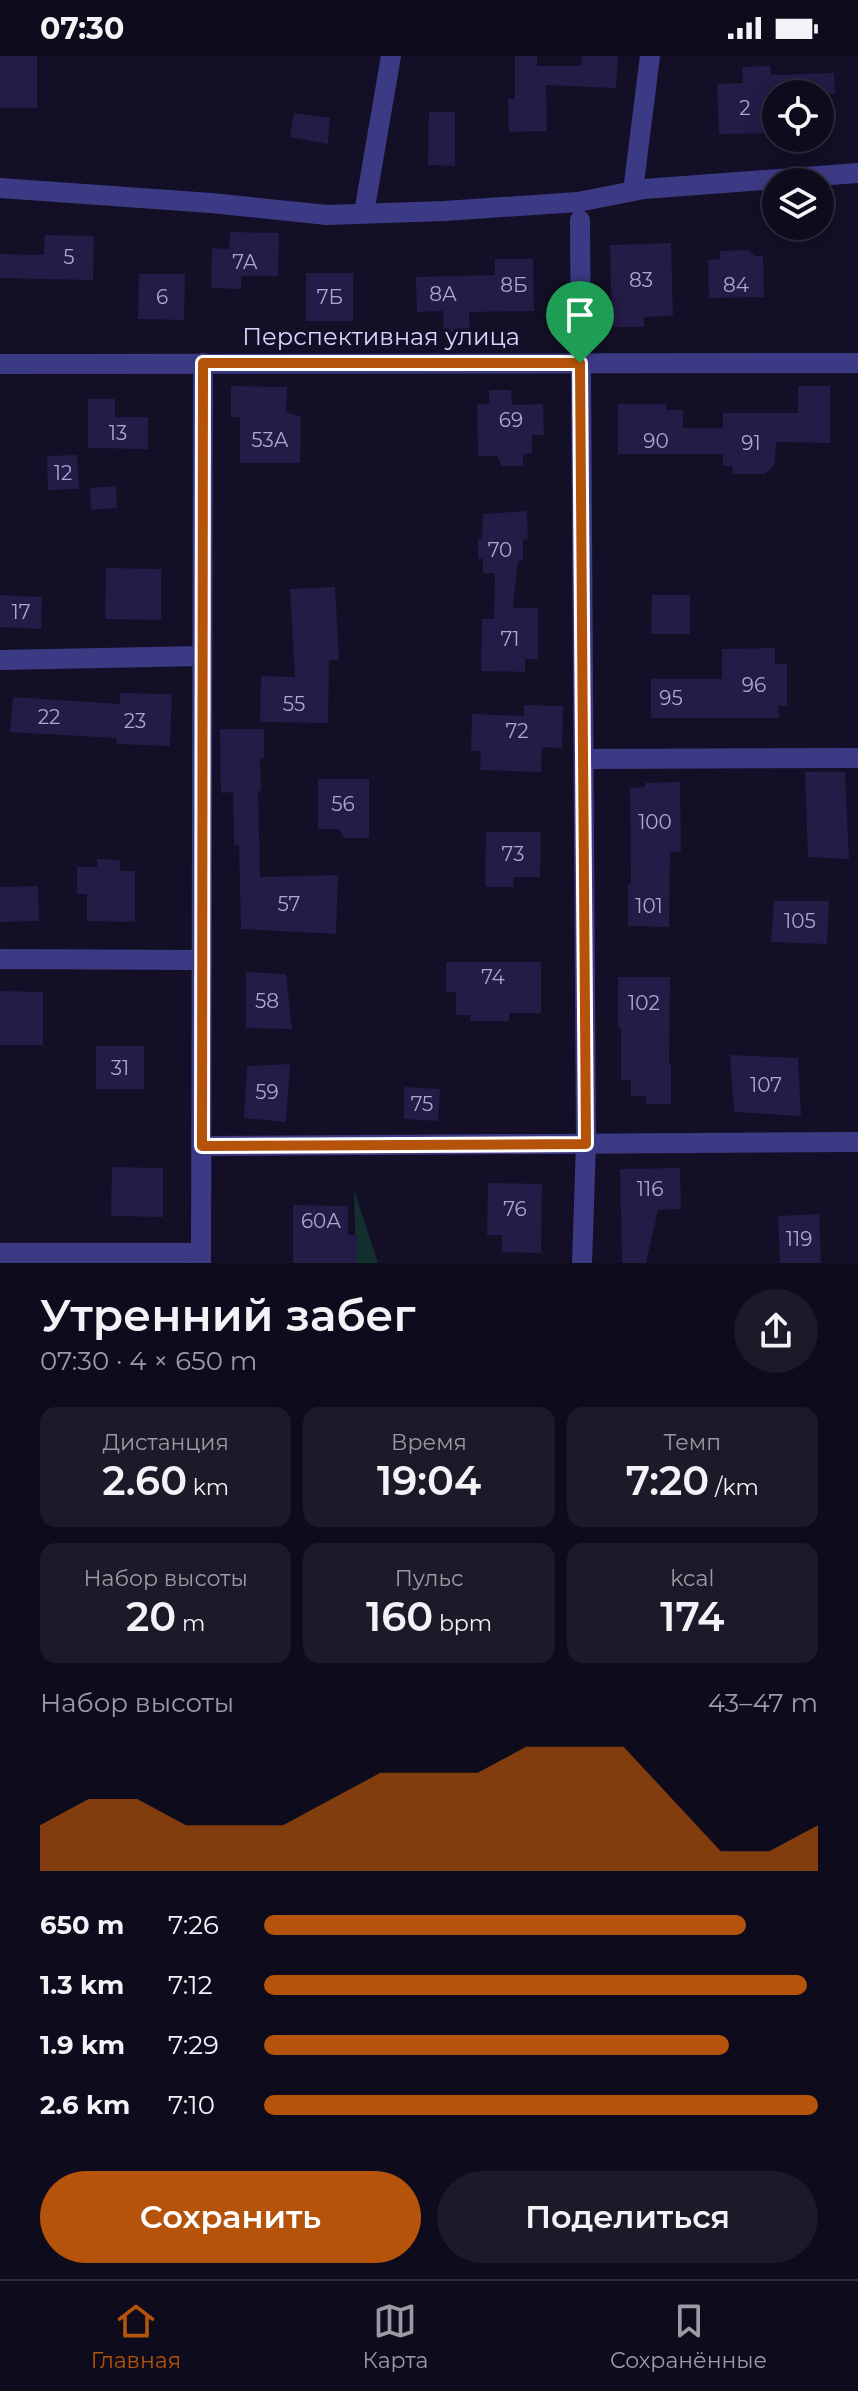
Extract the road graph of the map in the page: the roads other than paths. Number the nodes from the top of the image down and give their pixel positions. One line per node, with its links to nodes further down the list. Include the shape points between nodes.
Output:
1 (391, 56): 6 (street)
2 (650, 56): 5 (street)
3 (858, 173): 5 (street)
4 (0, 188): 6 (street, via 327,215)
5 (633, 191): 6 (street, via 578,202)
6 (364, 213)
7 (580, 220): 9 (street)
8 (203, 363): 9 (street, Перспективная улица); 11 (street, Перспективная улица); 12 (street)
9 (580, 363): 10 (street, Перспективная улица); 15 (street)
10 (858, 363)
11 (0, 364)
12 (202, 656): 13 (street); 17 (street)
13 (0, 660)
14 (858, 758): 15 (street)
15 (585, 759): 19 (street)
16 (0, 959): 17 (street)
17 (202, 960): 20 (street)
18 (858, 1142): 19 (street)
19 (586, 1144): 20 (street); 23 (street)
20 (202, 1146): 22 (street)
21 (0, 1253): 22 (street)
22 (201, 1258)
23 (582, 1263)

